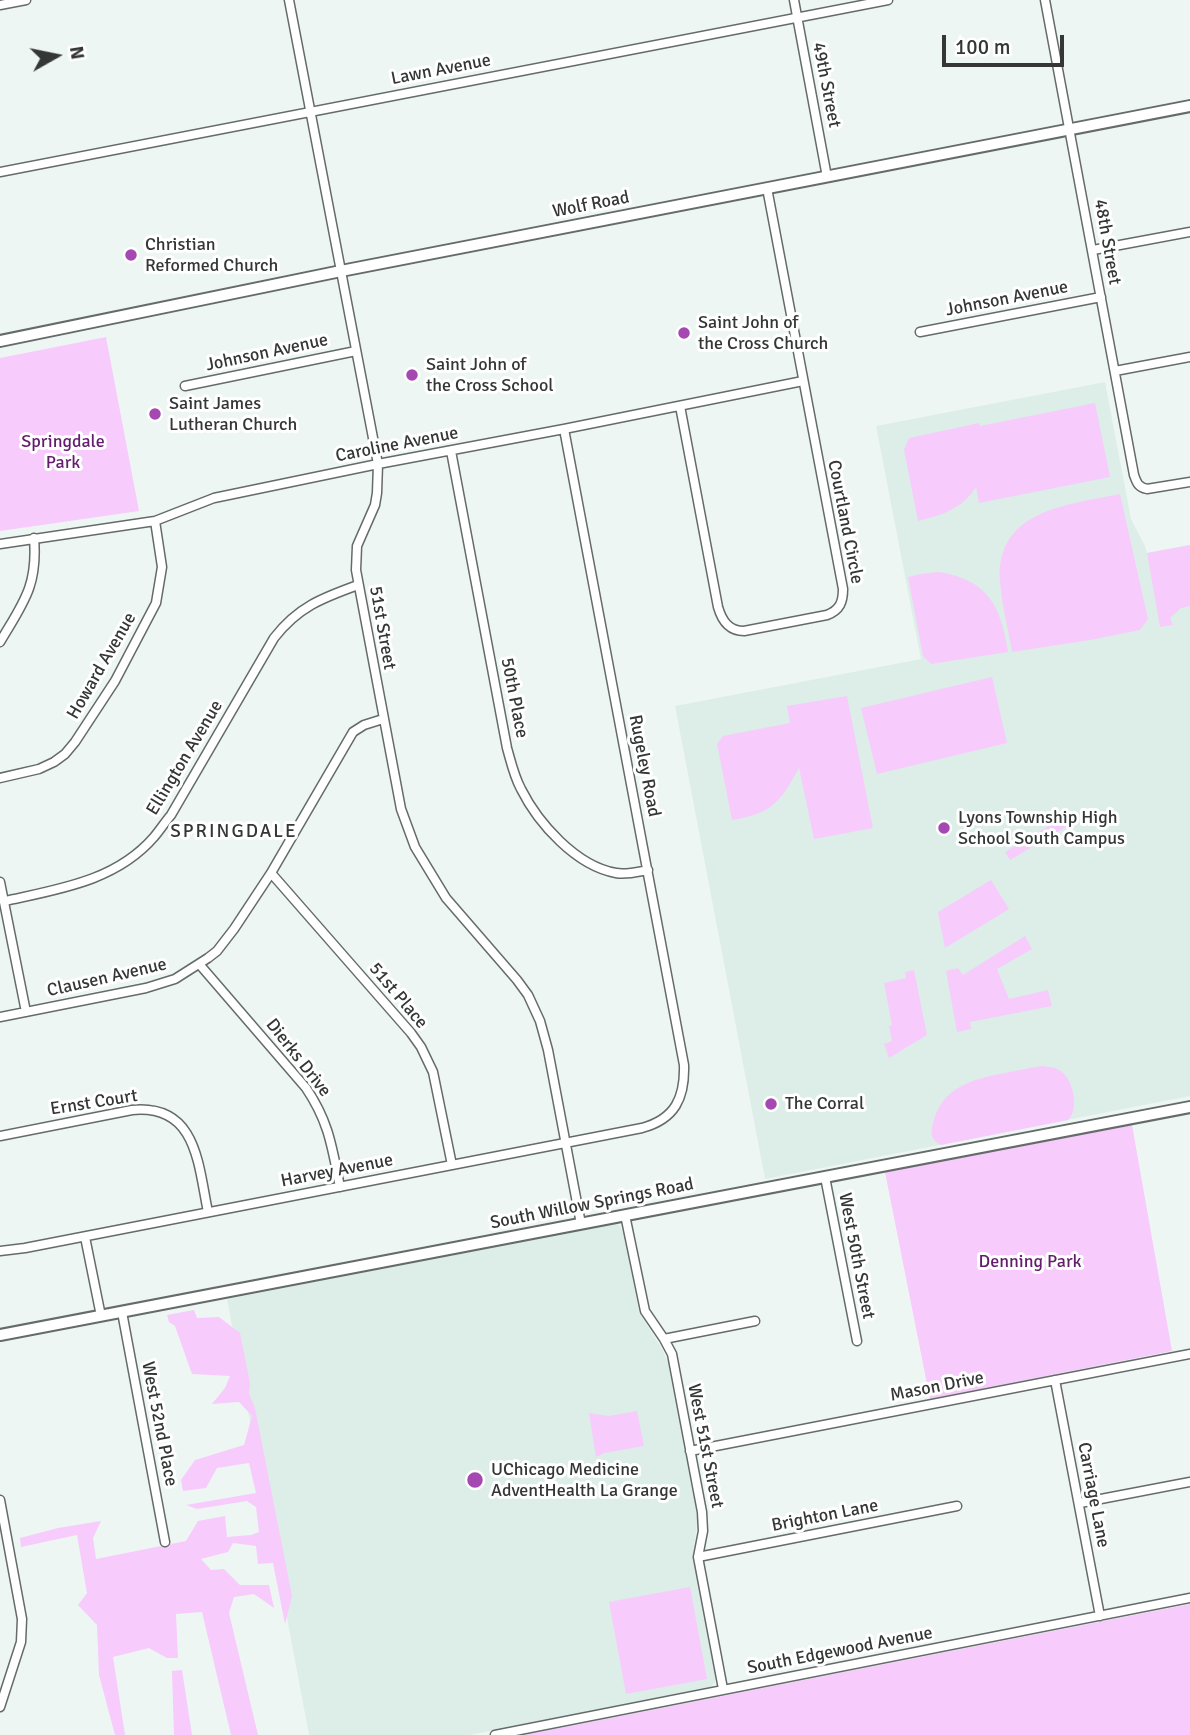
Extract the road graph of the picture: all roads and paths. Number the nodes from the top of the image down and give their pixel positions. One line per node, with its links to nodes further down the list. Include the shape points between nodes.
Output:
1 (26, 0): 6 (street)
2 (289, 0): 9 (street, 51st Street)
3 (794, 0): 7 (street, 49th Street)
4 (888, 0): 7 (street, Lawn Avenue)
5 (1045, 0): 10 (street, 48th Street)
6 (0, 5)
7 (797, 18): 9 (street, Lawn Avenue); 12 (street, 49th Street)
8 (1190, 106): 10 (main road, Wolf Road)
9 (310, 111): 11 (street, Lawn Avenue); 16 (street, 51st Street)
10 (1070, 130): 12 (main road, Wolf Road); 15 (street, 48th Street)
11 (0, 172)
12 (827, 177): 13 (main road, Wolf Road)
13 (767, 188): 16 (main road, Wolf Road); 23 (street, Courtland Circle)
14 (1190, 232): 15 (street)
15 (1093, 250): 17 (street, 48th Street)
16 (341, 271): 19 (main road, Wolf Road); 20 (street, 51st Street)
17 (1101, 297): 18 (street, Johnson Avenue); 22 (street, 48th Street)
18 (920, 332)
19 (0, 341)
20 (356, 351): 24 (street, Johnson Avenue); 28 (street, 51st Street)
21 (1190, 357): 22 (street)
22 (1115, 371): 29 (street, 48th Street, via 1140,487)
23 (803, 381): 25 (street, Caroline Avenue); 25 (street, Courtland Circle, via 843,589 842,603 827,615 744,631 725,623 718,607)
24 (185, 386)
25 (680, 406): 26 (street, Caroline Avenue)
26 (564, 429): 27 (street, Caroline Avenue); 37 (street, Rugeley Road)
27 (451, 451): 28 (street, Caroline Avenue); 37 (street, 50th Place, via 507,748 520,788 556,837 591,864 617,873)
28 (378, 464): 30 (street, Caroline Avenue, via 214,498); 33 (street, 51st Street, via 375,505 357,546)
29 (1190, 482)
30 (155, 521): 31 (street, Caroline Avenue); 36 (street, Howard Avenue, via 162,567 156,603 115,681 65,754 39,769)
31 (34, 538): 32 (street, Caroline Avenue); 34 (street, via 36,559 30,590)
32 (0, 544)
33 (358, 585): 35 (street, 51st Street); 40 (street, Ellington Avenue, via 308,605 283,626 171,815 137,854 81,883)
34 (0, 642)
35 (383, 719): 38 (street, Clausen Avenue, via 353,732); 47 (street, 51st Street, via 401,809 415,847 446,898 528,995 540,1021)
36 (0, 778)
37 (648, 870): 44 (street, Rugeley Road, via 684,1065 683,1089)
38 (271, 873): 41 (street, Clausen Avenue, via 218,951); 48 (street, 51st Place, via 421,1047 437,1087)
39 (0, 882): 40 (street)
40 (5, 901): 42 (street)
41 (200, 965): 42 (street, Clausen Avenue, via 146,988); 50 (street, Dierks Drive, via 316,1103 328,1131)
42 (26, 1012): 43 (street, Clausen Avenue)
43 (0, 1017)
44 (675, 1108): 47 (street, Harvey Avenue, via 653,1125)
45 (1190, 1109): 49 (main road, South Willow Springs Road)
46 (0, 1136): 51 (street, Ernst Court, via 132,1110 157,1111 176,1121 191,1139)
47 (565, 1143): 48 (street, Harvey Avenue); 53 (street, 51st Street)
48 (452, 1165): 50 (street, Harvey Avenue)
49 (825, 1177): 52 (main road, South Willow Springs Road); 61 (street, West 50th Street)
50 (340, 1187): 51 (street, Harvey Avenue)
51 (208, 1212): 54 (street, Harvey Avenue)
52 (625, 1215): 53 (main road, South Willow Springs Road); 60 (street, West 51st Street, via 645,1311)
53 (581, 1224): 56 (main road, South Willow Springs Road)
54 (86, 1237): 55 (street, Harvey Avenue); 57 (street)
55 (0, 1251)
56 (122, 1312): 57 (main road, South Willow Springs Road); 69 (street, West 52nd Place)
57 (101, 1316): 59 (main road, South Willow Springs Road)
58 (755, 1321): 60 (street)
59 (0, 1335)
60 (664, 1339): 64 (street, West 51st Street, via 672,1354)
61 (856, 1341)
62 (1190, 1354): 63 (street, Mason Drive)
63 (1055, 1380): 64 (street, Mason Drive); 67 (street, Carriage Lane)
64 (690, 1451): 70 (street, West 51st Street, via 703,1522)
65 (1190, 1482): 67 (street)
66 (0, 1500): 74 (street, via 22,1619 21,1642)
67 (1080, 1503): 72 (street, Carriage Lane)
68 (957, 1506): 70 (street, Brighton Lane)
69 (165, 1542)
70 (698, 1557): 73 (street, West 51st Street)
71 (1190, 1598): 72 (street, South Edgewood Avenue)
72 (1100, 1616): 73 (street, South Edgewood Avenue)
73 (723, 1689): 75 (street, South Edgewood Avenue)
74 (0, 1707)
75 (495, 1735)

